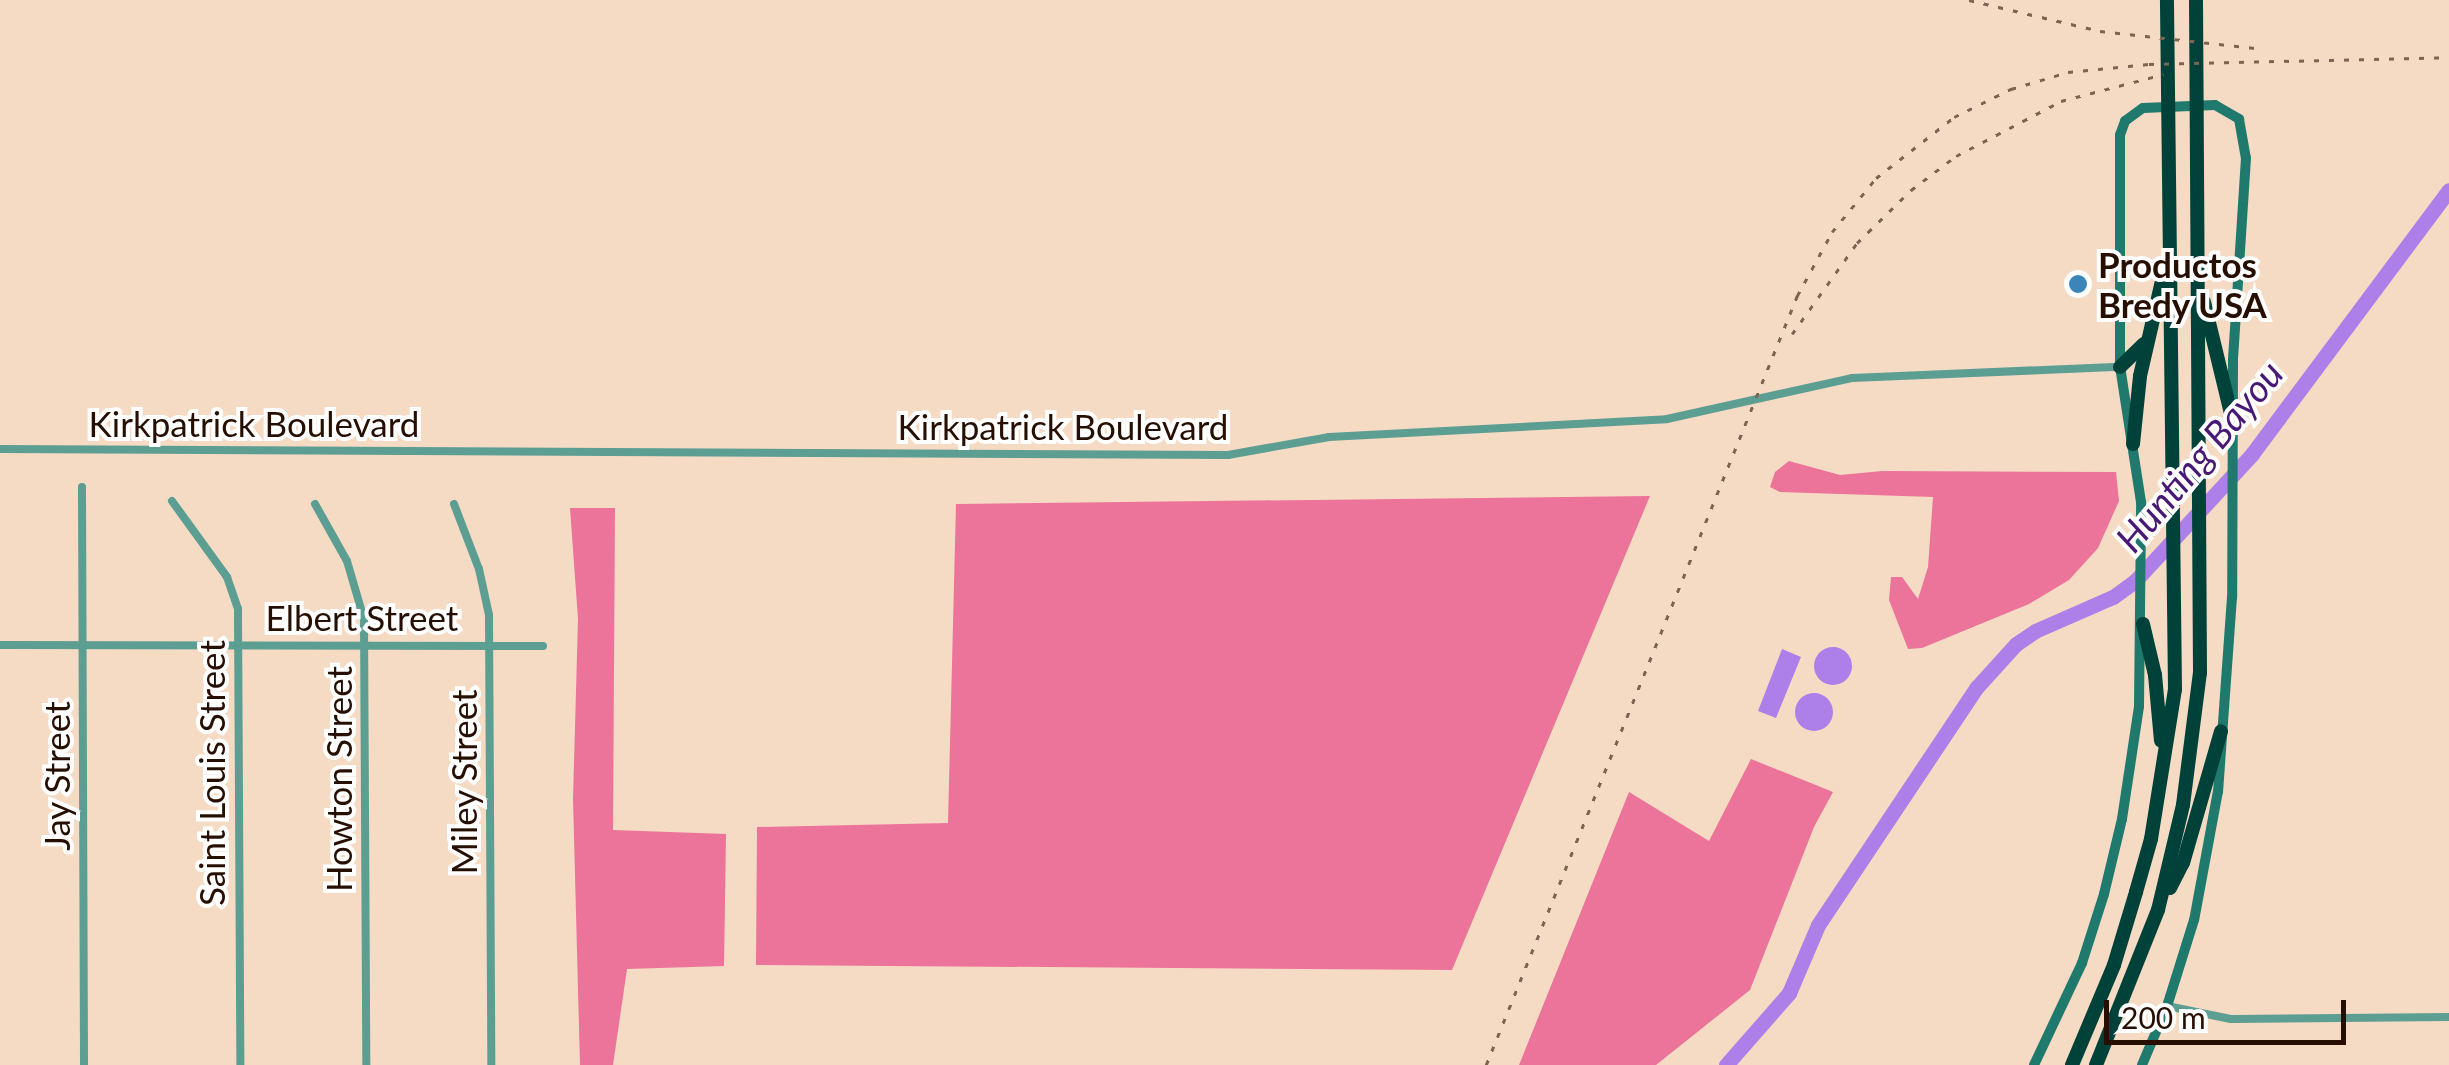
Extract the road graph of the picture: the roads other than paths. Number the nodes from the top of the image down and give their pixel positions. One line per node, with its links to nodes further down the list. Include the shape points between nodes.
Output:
1 (2167, 0): 3 (highway)
2 (2196, 0): 4 (highway)
3 (2172, 242): 5 (highway); 22 (highway, via 2175,689)
4 (2198, 274): 7 (highway); 23 (highway, via 2195,720)
5 (2149, 334): 6 (highway); 8 (highway)
6 (2120, 367): 7 (main road, via 2122,127 2136,110 2151,105 2224,107 2242,125 2246,158); 8 (main road); 9 (street, Kirkpatrick Boulevard, via 1852,378 1667,418 1329,436 1216,456)
7 (2232, 418): 21 (main road)
8 (2133, 444): 14 (main road)
9 (0, 450)
10 (82, 487): 17 (street, Jay Street)
11 (172, 501): 18 (street, Saint Louis Street, via 227,577 238,609)
12 (315, 504): 15 (street, Howton Street, via 358,588)
13 (454, 504): 19 (street, Miley Street, via 485,591)
14 (2143, 624): 22 (highway, via 2156,675); 30 (main road, via 2132,767 2104,894 2082,963)
15 (365, 644): 18 (street, Elbert Street); 19 (street, Elbert Street); 28 (street, Howton Street)
16 (0, 645): 17 (street, Elbert Street)
17 (83, 645): 18 (street, Elbert Street); 26 (street, Jay Street)
18 (239, 645): 27 (street, Saint Louis Street)
19 (490, 645): 20 (street, Elbert Street); 29 (street, Miley Street)
20 (544, 646)
21 (2221, 731): 23 (highway, via 2183,863); 24 (main road, via 2208,855)
22 (2163, 770): 31 (highway, via 2114,966)
23 (2158, 910): 32 (highway)
24 (2167, 1006): 25 (street, via 2232,1019); 33 (main road)
25 (2449, 1017)
26 (84, 1065)
27 (240, 1065)
28 (366, 1065)
29 (492, 1065)
30 (2034, 1065)
31 (2072, 1065)
32 (2096, 1065)
33 (2142, 1065)

